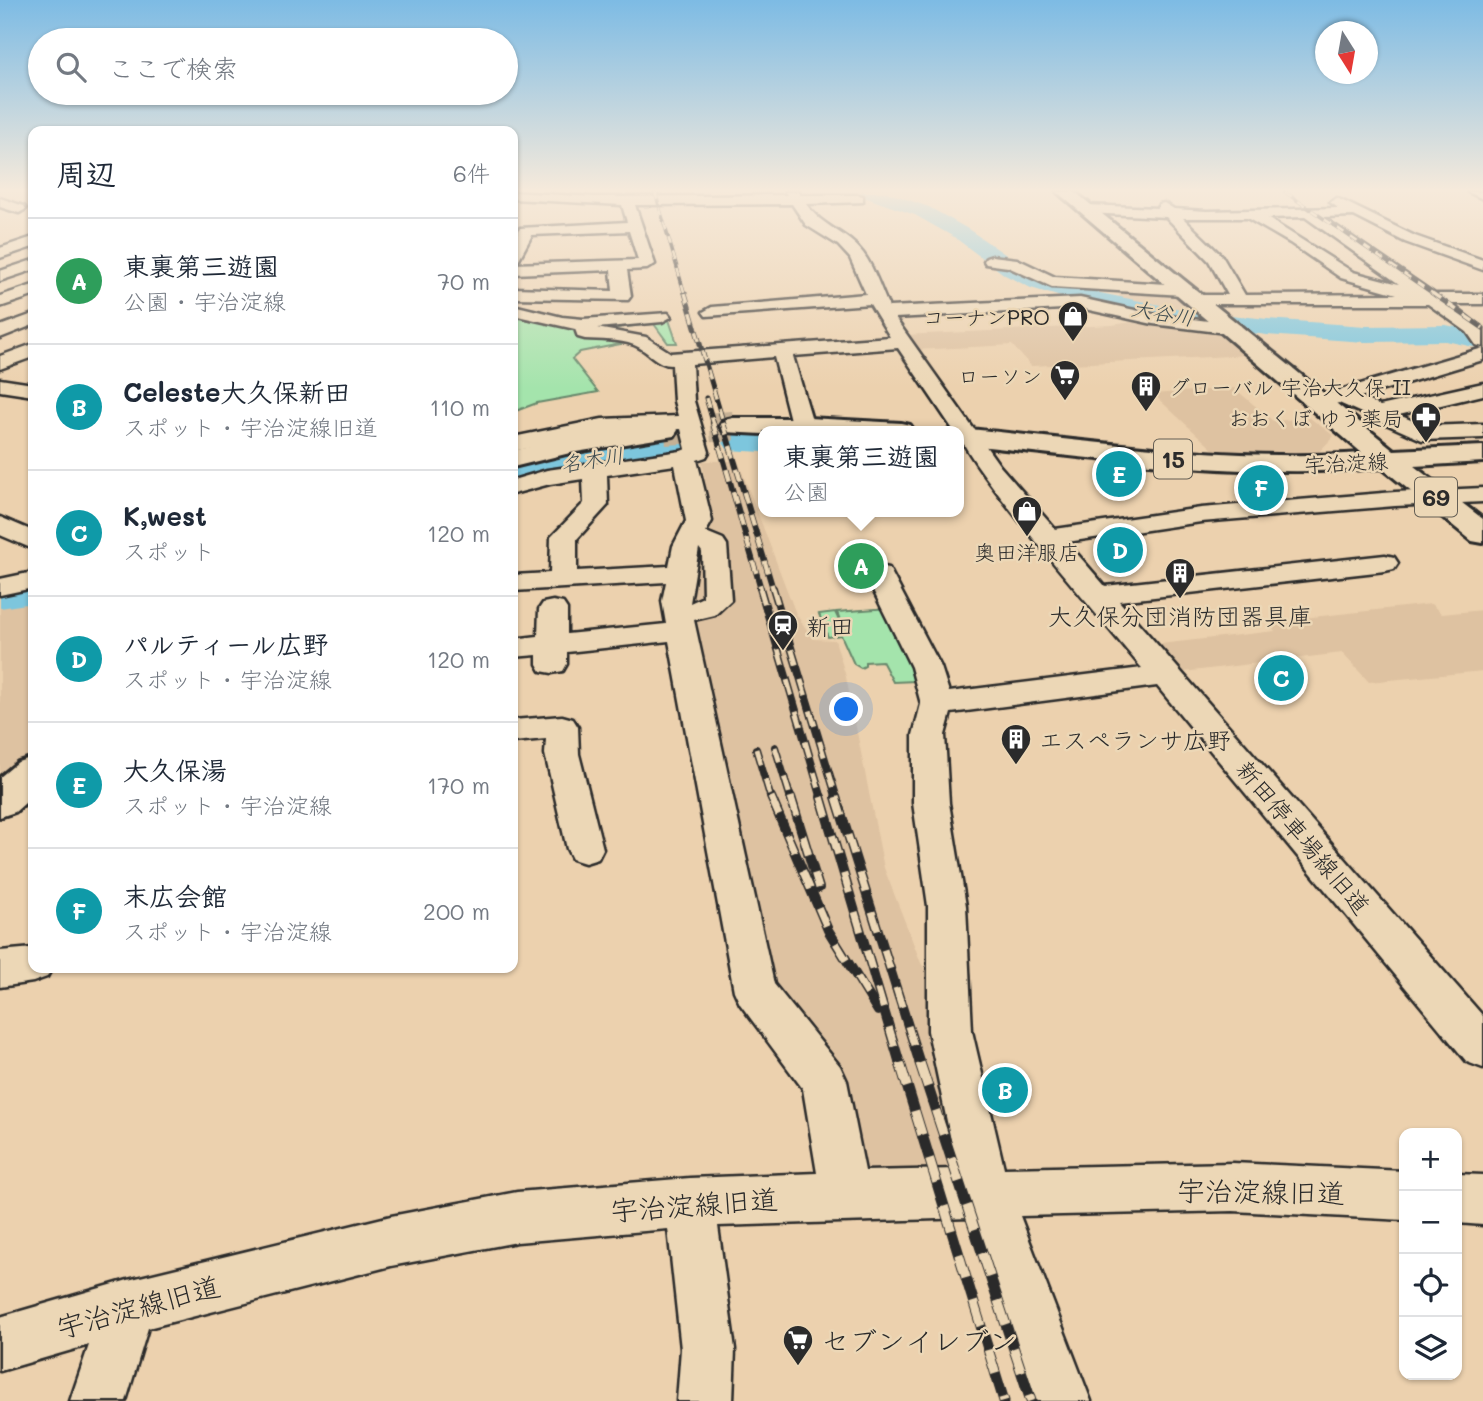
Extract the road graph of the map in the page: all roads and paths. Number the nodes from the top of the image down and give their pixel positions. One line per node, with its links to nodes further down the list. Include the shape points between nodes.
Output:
1 (642, 257): 9 (street, via 647,264)
2 (857, 257): 23 (street, 新田停車場線旧道)
3 (1144, 257): 18 (main road, 69)
4 (1215, 257): 20 (street)
5 (1321, 257): 21 (street, via 1347,275)
6 (1377, 257): 21 (street)
7 (1462, 257): 10 (street)
8 (992, 261): 18 (street, via 1011,262 1052,282)
9 (618, 265): 12 (street); 17 (street, via 622,296)
10 (1483, 265)
11 (28, 267): 13 (street)
12 (518, 269)
13 (1, 275): 14 (street)
14 (28, 280)
15 (1445, 285): 19 (street)
16 (28, 292): 22 (street)
17 (518, 293)
18 (1189, 295): 20 (street); 30 (main road, 69)
19 (1475, 299): 21 (street); 24 (street)
20 (1240, 300): 21 (street)
21 (1423, 300): 33 (street)
22 (0, 302)
23 (880, 306): 26 (street); 30 (street, via 1080,303 1153,319); 32 (street, 新田停車場線旧道)
24 (1483, 310)
25 (518, 311): 29 (street)
26 (712, 312)
27 (662, 317): 29 (street)
28 (28, 321): 31 (street)
29 (583, 324): 36 (street, via 585,333 639,341 658,349 666,359)
30 (1228, 325): 41 (main road, 69)
31 (0, 332)
32 (902, 342): 35 (street); 48 (street, 新田停車場線旧道)
33 (1482, 344): 41 (street)
34 (28, 351): 37 (street)
35 (782, 352): 36 (street); 43 (street)
36 (682, 359): 50 (street)
37 (0, 363)
38 (0, 385): 39 (street)
39 (28, 388)
40 (1483, 389): 42 (street)
41 (1330, 399): 42 (street); 56 (main road, 69)
42 (1378, 413): 49 (street, via 1422,433)
43 (802, 420)
44 (733, 426): 45 (main road)
45 (758, 426)
46 (758, 426): 47 (main road)
47 (808, 426)
48 (957, 426)
49 (1483, 431)
50 (680, 436): 53 (street, via 602,426); 55 (main road, via 570,445); 57 (street); 63 (street, via 699,521)
51 (964, 436): 56 (main road, 宇治淀線 / 15, via 1251,465)
52 (964, 437): 64 (street, 新田停車場線旧道)
53 (518, 443)
54 (1483, 454): 56 (main road, 宇治淀線 / 15)
55 (518, 458)
56 (1388, 461): 60 (main road, 69)
57 (595, 469): 58 (street); 69 (street, via 596,505 565,537)
58 (518, 486)
59 (1483, 495): 60 (street)
60 (1437, 497): 62 (main road, 69); 64 (street, via 1201,515)
61 (0, 526): 65 (street)
62 (1483, 534)
63 (692, 535): 67 (street); 75 (street, via 714,545 717,600)
64 (1049, 537): 73 (street, 新田停車場線旧道)
65 (28, 539)
66 (1385, 563): 73 (street)
67 (681, 573): 69 (street); 75 (street, via 676,601)
68 (879, 574): 79 (street, via 926,667)
69 (563, 579): 71 (street)
70 (28, 581): 72 (street)
71 (518, 583)
72 (0, 587)
73 (1098, 595): 78 (street, 新田停車場線旧道)
74 (553, 609): 77 (street)
75 (681, 623): 77 (street); 86 (street, via 755,991 824,1081)
76 (518, 649): 77 (street)
77 (552, 655)
78 (1166, 675): 79 (street); 84 (street, 新田停車場線旧道)
79 (937, 704): 85 (street, via 929,735 931,803 947,906 950,1031)
80 (518, 731): 81 (street, via 562,727 562,754)
81 (585, 849)
82 (28, 966): 83 (street)
83 (0, 970)
84 (1483, 1048)
85 (986, 1194): 86 (street, 宇治淀線旧道); 87 (street, 宇治淀線旧道, via 1233,1187); 95 (street)
86 (845, 1196): 90 (street, 宇治淀線旧道)
87 (1399, 1196)
88 (1462, 1199): 89 (street)
89 (1483, 1200)
90 (690, 1203): 91 (street, 宇治淀線旧道, via 517,1217 391,1241); 94 (street, via 708,1349)
91 (128, 1307): 92 (street, 宇治淀線旧道); 93 (street)
92 (0, 1344)
93 (98, 1401)
94 (705, 1401)
95 (1063, 1401)

